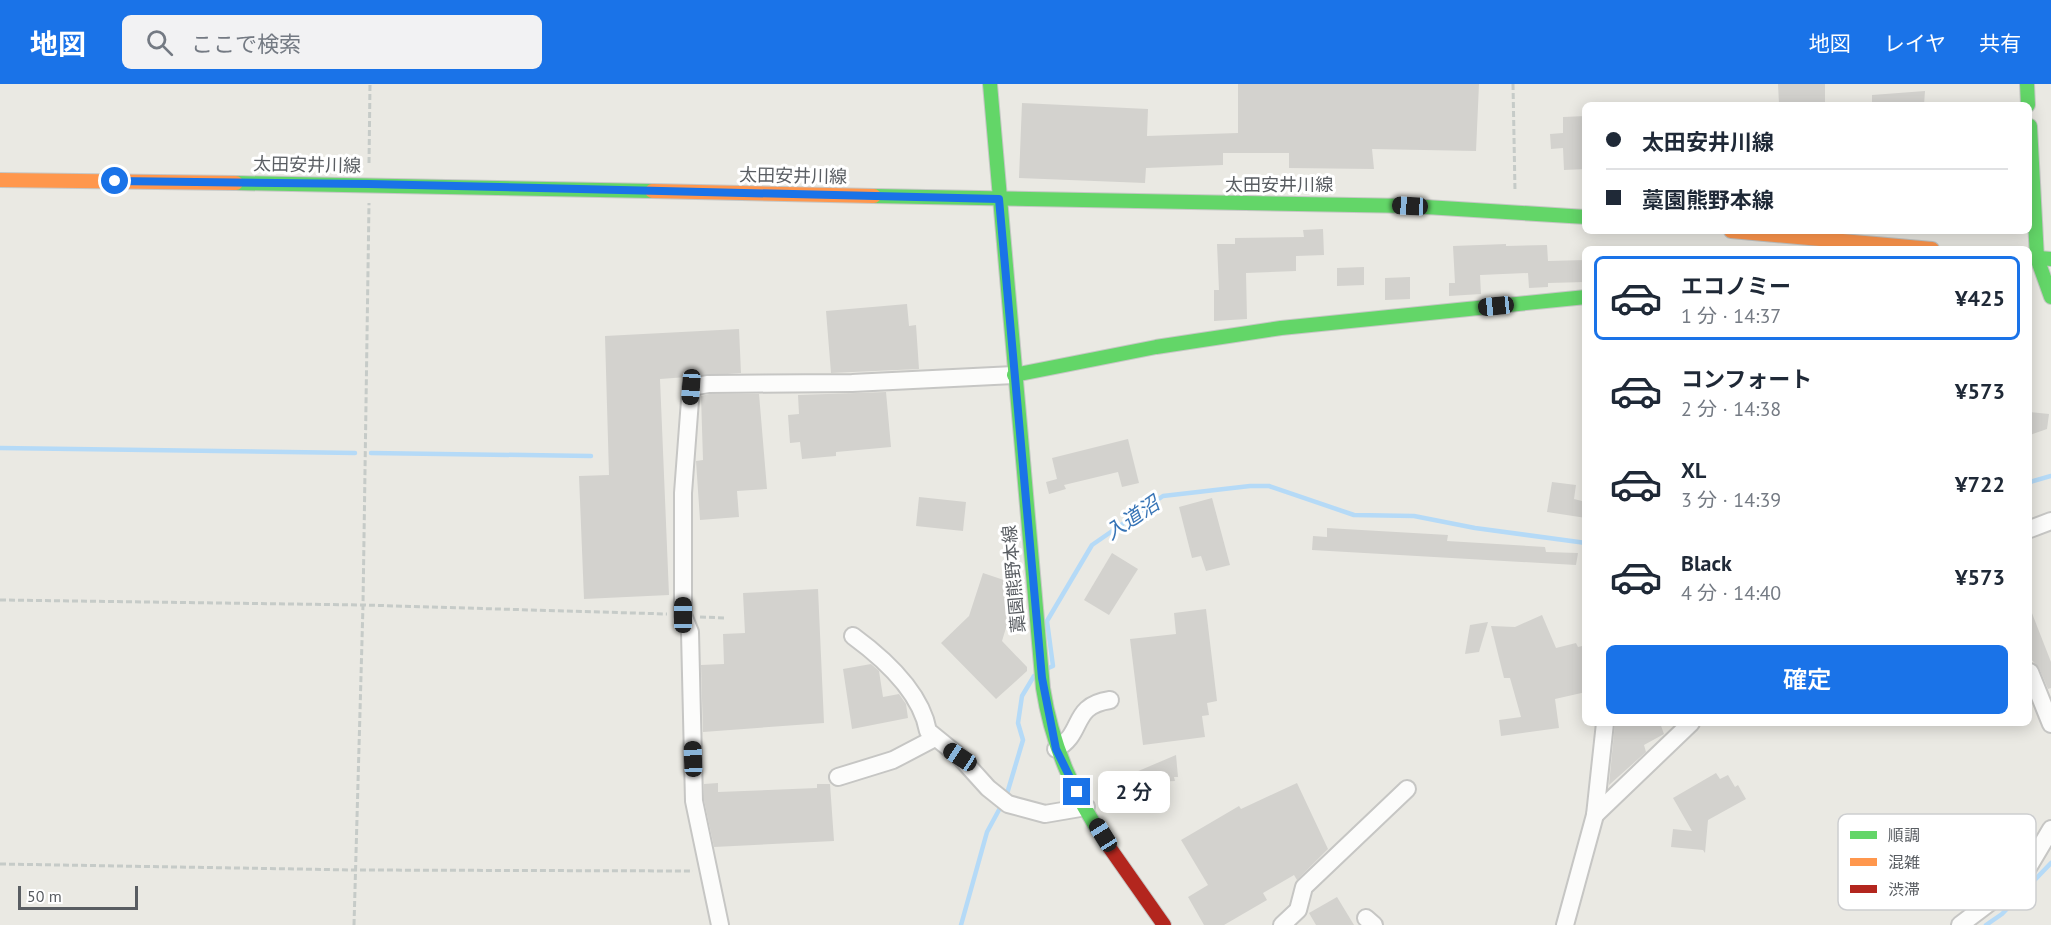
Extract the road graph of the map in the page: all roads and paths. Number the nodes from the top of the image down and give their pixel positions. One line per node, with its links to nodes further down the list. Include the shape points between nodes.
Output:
1 (370, 84): 8 (path)
2 (990, 84): 9 (main road, 藁園熊野本線)
3 (1513, 84): 10 (path)
4 (2027, 84): 5 (main road)
5 (2028, 102)
6 (2032, 155): 14 (main road)
7 (0, 180): 8 (main road, 太田安井川線)
8 (369, 184): 9 (main road, 太田安井川線); 21 (path)
9 (999, 199): 10 (main road, 太田安井川線, via 1346,203); 17 (main road, 藁園熊野本線)
10 (1516, 211): 11 (main road, 太田安井川線)
11 (1582, 217)
12 (1754, 234): 13 (main road)
13 (1847, 246)
14 (2039, 258): 16 (main road)
15 (1582, 297): 17 (main road, via 1281,328)
16 (2051, 297)
17 (1014, 375): 22 (street, via 691,387 683,493); 31 (main road, 藁園熊野本線, via 1040,663)
18 (2051, 521): 19 (street)
19 (2032, 528)
20 (0, 600): 21 (path)
21 (363, 605): 22 (path); 39 (path)
22 (683, 615): 23 (path); 40 (street, via 690,632 694,801)
23 (727, 618)
24 (853, 636): 30 (street, via 915,697 926,718 927,731)
25 (2032, 677): 27 (street)
26 (1110, 700): 31 (street, via 1088,706 1067,742)
27 (2051, 724)
28 (1605, 726): 35 (street)
29 (1688, 726): 35 (street)
30 (935, 738): 32 (street, via 893,760); 34 (street, via 1004,801 1045,814)
31 (1056, 749): 34 (main road, 藁園熊野本線)
32 (838, 777)
33 (1407, 789): 46 (street, via 1304,887 1298,910)
34 (1086, 807): 45 (main road, 藁園熊野本線)
35 (1595, 815): 47 (street)
36 (2051, 832): 37 (street)
37 (2036, 856)
38 (0, 864): 39 (path)
39 (355, 870): 40 (path); 43 (path)
40 (710, 871): 44 (street)
41 (1984, 910): 42 (street)
42 (1968, 923)
43 (354, 925)
44 (720, 925)
45 (1164, 925)
46 (1282, 925)
47 (1565, 925)

